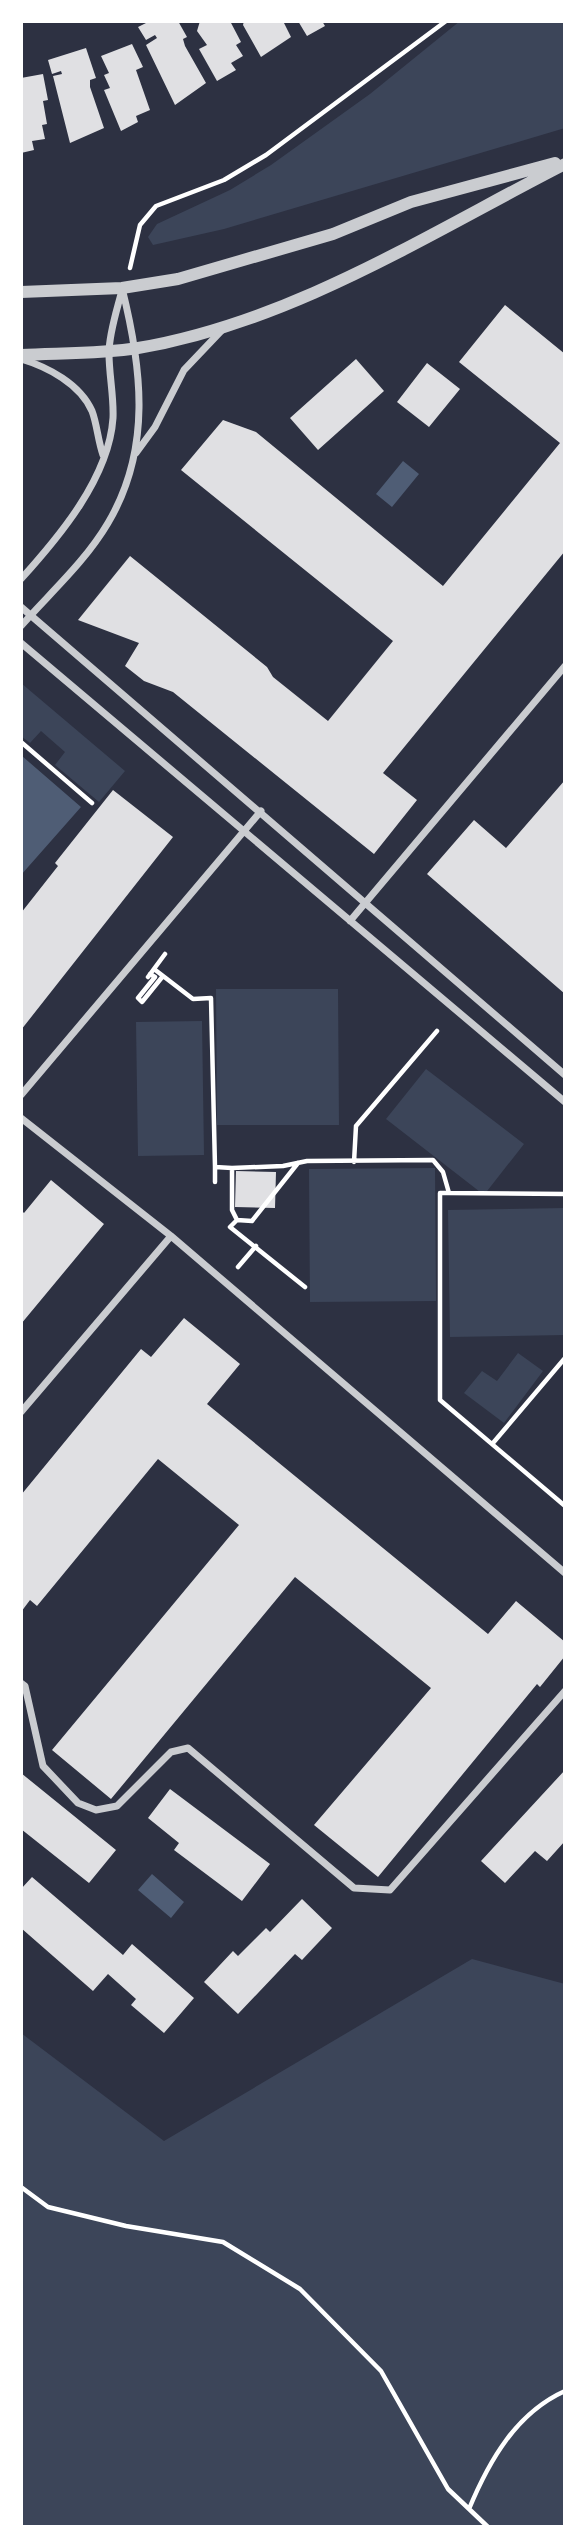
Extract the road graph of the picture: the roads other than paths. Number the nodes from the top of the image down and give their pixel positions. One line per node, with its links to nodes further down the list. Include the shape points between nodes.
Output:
1 (565, 162): 2 (street, via 411,202 333,234 178,279); 4 (street, via 369,267 270,312)
2 (122, 288): 3 (street); 5 (street); 6 (street)
3 (21, 292)
4 (229, 324): 5 (street); 8 (street, via 184,370)
5 (137, 348): 6 (street); 8 (street)
6 (108, 350): 7 (street); 9 (street, via 113,420)
7 (21, 357): 9 (street, via 56,375 85,400)
8 (136, 454): 12 (street, via 107,524)
9 (103, 456): 10 (street, via 72,519)
10 (21, 579)
11 (21, 607): 12 (street)
12 (31, 615): 13 (street); 16 (street)
13 (21, 626)
14 (21, 643): 17 (street)
15 (565, 666): 18 (street)
16 (261, 811): 17 (street); 18 (street)
17 (244, 830): 19 (street); 21 (street)
18 (365, 901): 19 (street); 20 (street)
19 (350, 921): 22 (street)
20 (565, 1075)
21 (21, 1095)
22 (565, 1102)
23 (21, 1118): 24 (street)
24 (171, 1236): 25 (street); 26 (street)
25 (21, 1412)
26 (565, 1573)
27 (21, 1683): 28 (street, via 43,1766 78,1803 96,1810 117,1806 171,1752 188,1748 354,1888 367,1890 390,1890)
28 (565, 1691)

